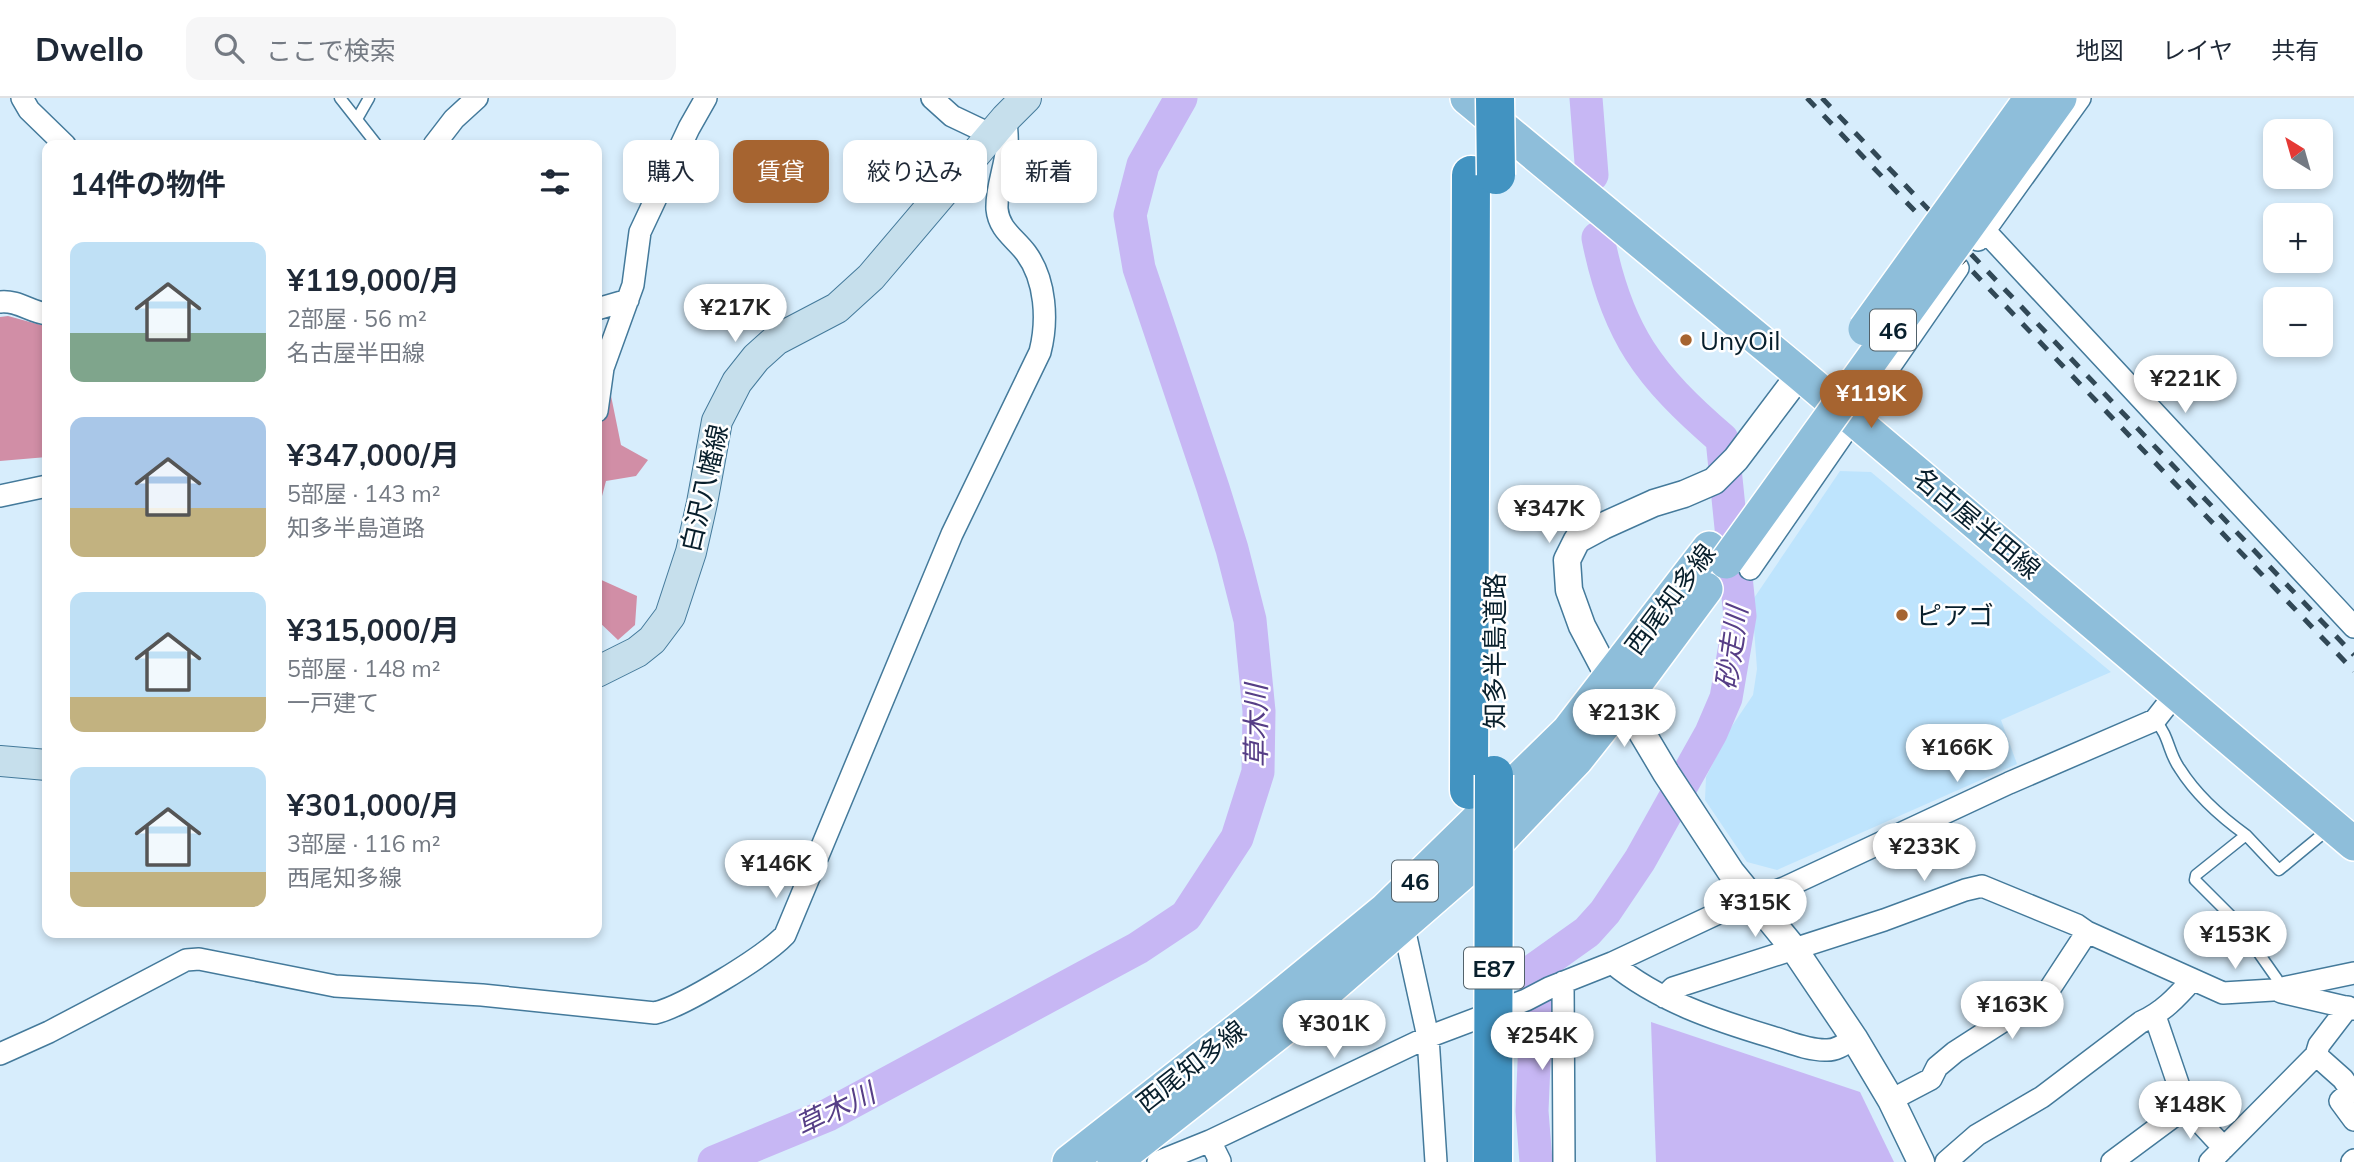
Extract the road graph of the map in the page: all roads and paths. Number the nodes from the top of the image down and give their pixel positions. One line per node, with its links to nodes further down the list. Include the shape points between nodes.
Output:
1 (22, 98): 14 (street)
2 (340, 98): 13 (lane)
3 (369, 98): 13 (lane)
4 (477, 98): 16 (street)
5 (706, 98): 19 (street, via 640,232)
6 (932, 98): 12 (street, via 952,116)
7 (1469, 98): 17 (highway, 知多半島道路 / E87); 23 (main road, 名古屋半田線)
8 (1495, 98): 17 (highway, 知多半島道路 / E87, bridge)
9 (2031, 98): 28 (main road, 西尾知多線 / 46, bridge)
10 (2060, 98): 28 (main road, 西尾知多線 / 46, bridge)
11 (2080, 98): 29 (street, via 1980,238)
12 (1008, 117): 30 (main road, 白沢八幡線, via 848,299 776,340 737,382 717,421 691,552 670,616 637,652); 53 (street, via 997,211 1004,230 1027,254 1040,282 1045,323 1040,352 952,534 785,935 772,949 655,1013 335,986 198,959)
13 (357, 119): 15 (lane)
14 (60, 140)
15 (373, 140)
16 (438, 140)
17 (1483, 175): 36 (highway, 知多半島道路 / E87)
18 (1958, 268): 25 (street)
19 (628, 300): 21 (street); 24 (street)
20 (0, 302): 22 (street)
21 (602, 308)
22 (42, 313)
23 (1800, 374): 25 (main road, 名古屋半田線); 31 (street, via 1714,481 1654,503 1577,540 1567,561 1569,590 1582,626)
24 (602, 375)
25 (1853, 419): 28 (street); 32 (main road, 名古屋半田線)
26 (42, 487): 27 (street)
27 (0, 496)
28 (1728, 559): 31 (main road, 西尾知多線 / 46)
29 (2354, 627)
30 (602, 670)
31 (1616, 690): 39 (street, via 1689,810); 40 (main road, 西尾知多線 / 46, via 1577,759 1496,844); 60 (main road, 西尾知多線 / 46, via 1385,910)
32 (2177, 692): 33 (street); 37 (main road, 名古屋半田線)
33 (2155, 720): 38 (lane, via 2165,732 2178,768 2218,814); 39 (street)
34 (0, 761): 35 (main road)
35 (42, 765)
36 (1482, 783): 65 (highway, 知多半島道路 / E87); 66 (highway, 知多半島道路 / E87, bridge)
37 (2342, 834): 38 (lane, via 2319,837 2279,870)
38 (2246, 835): 47 (lane, via 2195,880 2237,922 2277,979)
39 (1752, 899): 42 (street); 43 (street)
40 (1402, 926): 51 (street); 61 (main road, 西尾知多線 / 46, via 1282,1030)
41 (2087, 932): 42 (street, via 1982,886); 45 (street); 55 (street, via 2047,993 1955,1052 1937,1066 1931,1079)
42 (1794, 949): 48 (street, via 1673,988); 52 (street)
43 (1612, 963): 46 (street); 48 (street)
44 (2354, 973): 47 (street)
45 (2192, 980): 47 (street, via 2223,993); 50 (street)
46 (1556, 985): 51 (street); 67 (street)
47 (2276, 990): 49 (street)
48 (1664, 997): 52 (street, via 1810,1048 1827,1051)
49 (2351, 1008): 54 (street, via 2319,1045)
50 (2155, 1016): 56 (street); 69 (street, via 2042,1097 1977,1135)
51 (1428, 1037): 58 (street); 64 (street)
52 (1854, 1038): 55 (street)
53 (0, 1054)
54 (2316, 1055): 57 (street, via 2351,1091 2340,1101); 59 (street)
55 (1891, 1100): 68 (street)
56 (2186, 1107): 59 (street); 70 (street)
57 (2354, 1120)
58 (1210, 1141): 62 (street); 63 (street)
59 (2217, 1155)
60 (1069, 1162)
61 (1114, 1162)
62 (1158, 1162)
63 (1218, 1162)
64 (1436, 1162)
65 (1469, 1162)
66 (1493, 1162)
67 (1564, 1162)
68 (1921, 1162)
69 (1946, 1162)
70 (2112, 1162)

